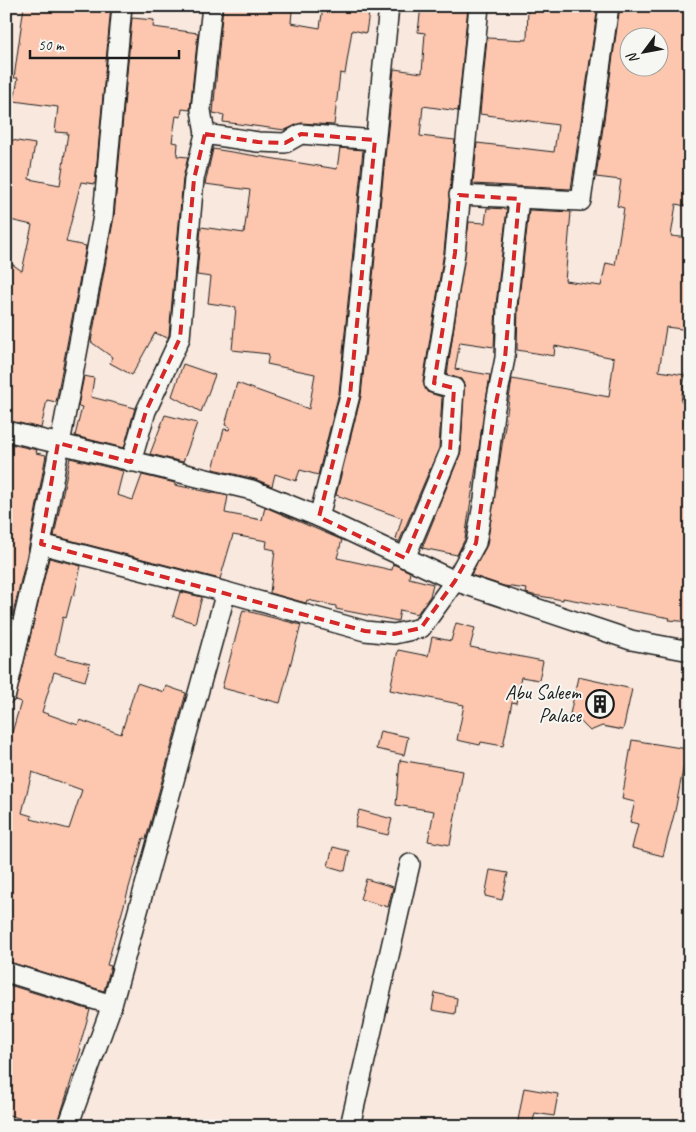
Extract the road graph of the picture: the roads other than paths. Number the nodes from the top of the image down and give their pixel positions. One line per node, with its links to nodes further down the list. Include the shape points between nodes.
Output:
1 (122, 6): 11 (street, via 103,216)
2 (212, 6): 6 (street, via 201,110)
3 (389, 6): 7 (street)
4 (480, 6): 8 (street)
5 (609, 6): 9 (street, via 581,201)
6 (205, 134): 7 (street, via 285,143 300,134); 12 (street, via 194,179 180,338 146,411)
7 (375, 140): 13 (street, via 350,394)
8 (460, 195): 9 (street); 15 (street, via 455,253 434,382 454,388 450,451)
9 (519, 199): 16 (street, via 507,306 505,358 494,413 484,499 476,543)
10 (6, 431): 11 (street)
11 (58, 443): 12 (street); 14 (street)
12 (131, 462): 13 (street, via 252,490)
13 (319, 517): 15 (street)
14 (41, 544): 17 (street); 19 (street)
15 (405, 558): 16 (street)
16 (455, 581): 17 (street, via 420,628 394,634 365,631); 18 (street, via 631,640)
17 (226, 592): 22 (street)
18 (690, 651)
19 (6, 694)
20 (410, 864): 24 (street)
21 (6, 972): 22 (street)
22 (112, 1005): 23 (street)
23 (68, 1126)
24 (350, 1126)

